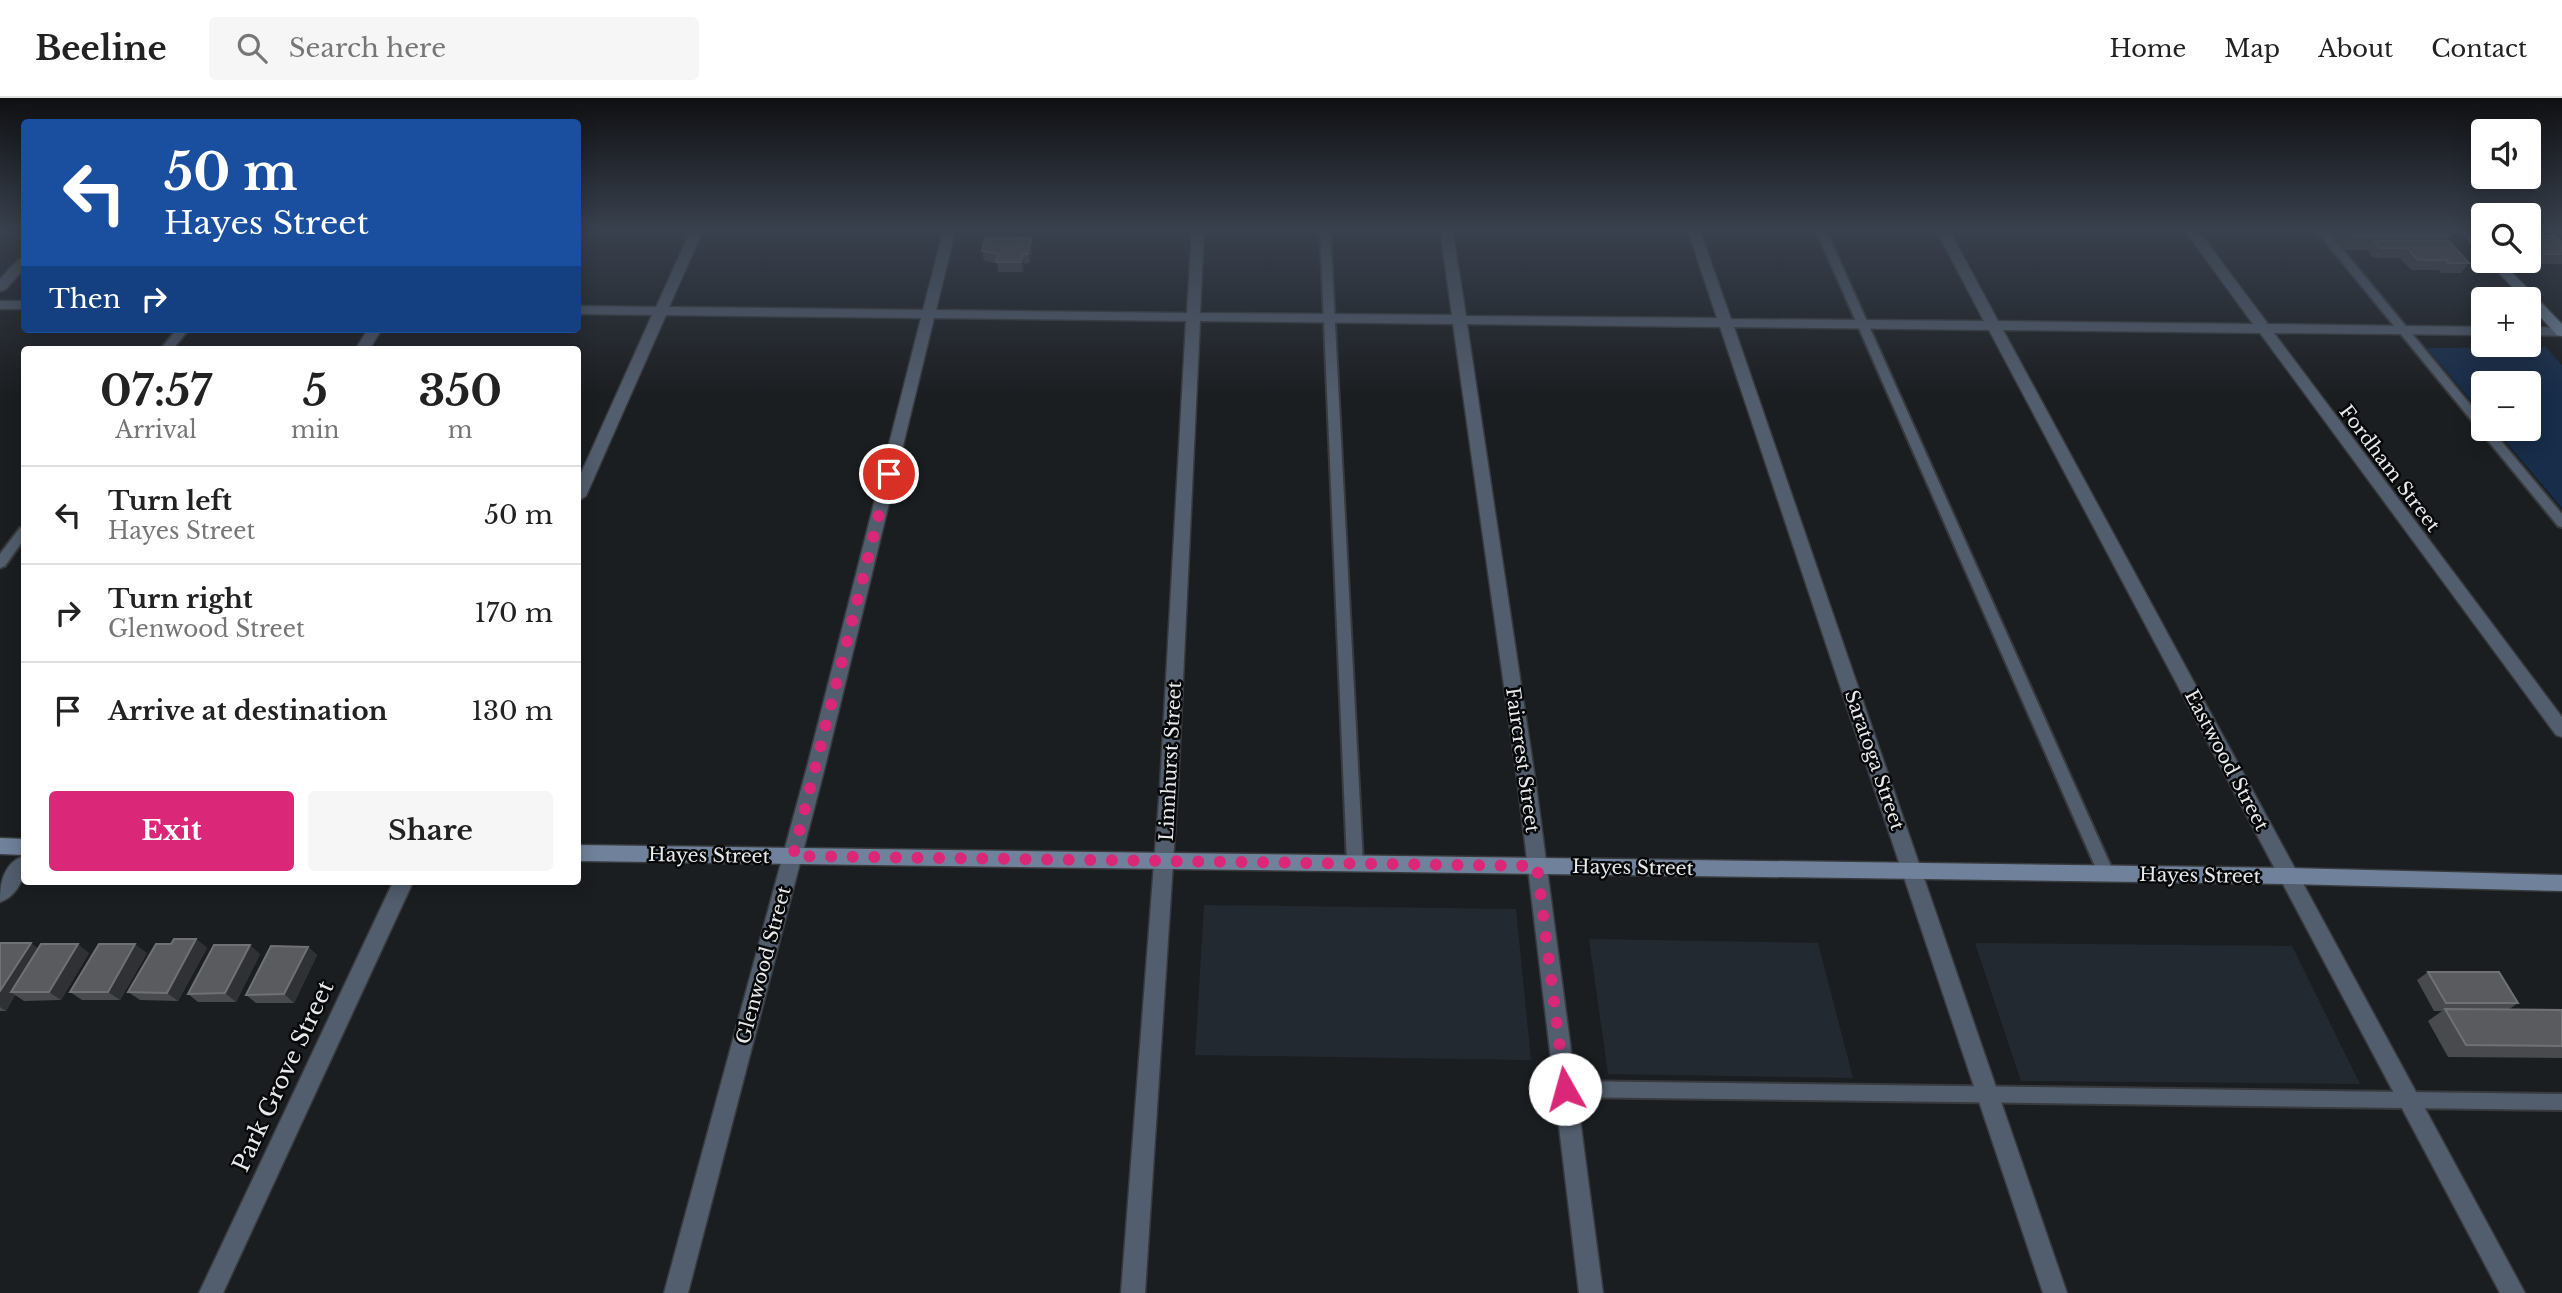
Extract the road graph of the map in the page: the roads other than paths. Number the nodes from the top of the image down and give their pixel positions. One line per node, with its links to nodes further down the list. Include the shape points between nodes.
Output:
1 (673, 284): 15 (street)
2 (936, 284): 16 (street, Glenwood Street)
3 (1195, 284): 17 (street, Linnhurst Street)
4 (1327, 284): 18 (lane)
5 (1454, 284): 19 (street, Faircrest Street)
6 (1712, 284): 20 (street, Saratoga Street)
7 (1845, 284): 21 (lane)
8 (1971, 284): 22 (street, Eastwood Street)
9 (2230, 284): 23 (street, Fordham Street)
10 (2365, 284): 24 (lane)
11 (2516, 284): 27 (street)
12 (0, 305): 13 (street)
13 (21, 305)
14 (581, 310): 15 (street)
15 (661, 311): 16 (street); 30 (street)
16 (929, 314): 17 (street); 38 (street, Glenwood Street)
17 (1193, 316): 18 (street); 39 (street, Linnhurst Street)
18 (1329, 318): 19 (street); 40 (lane)
19 (1459, 319): 20 (street); 41 (street, Faircrest Street)
20 (1725, 322): 21 (street); 43 (street, Saratoga Street)
21 (1863, 323): 22 (street); 44 (lane)
22 (1993, 325): 23 (street); 45 (street, Eastwood Street)
23 (2262, 328): 24 (street); 34 (street, Fordham Street)
24 (2404, 331): 25 (street); 28 (lane)
25 (2471, 331)
26 (2541, 331): 27 (street)
27 (2562, 332)
28 (2471, 412)
29 (2495, 441): 31 (lane)
30 (581, 489)
31 (2562, 523)
32 (21, 535): 33 (lane)
33 (0, 563)
34 (2562, 730)
35 (0, 846): 36 (street)
36 (21, 847)
37 (581, 853): 38 (street, Hayes Street)
38 (793, 856): 39 (street, Hayes Street); 54 (street, Glenwood Street)
39 (1164, 861): 40 (street, Hayes Street); 55 (street, Linnhurst Street)
40 (1355, 863): 41 (street, Hayes Street)
41 (1537, 866): 43 (street, Hayes Street); 49 (street, Faircrest Street)
42 (21, 868): 48 (street)
43 (1912, 870): 44 (street, Hayes Street); 50 (street, Saratoga Street)
44 (2106, 873): 45 (street, Hayes Street)
45 (2290, 876): 46 (street, Hayes Street); 51 (street, Eastwood Street)
46 (2562, 883)
47 (402, 885): 53 (street, Park Grove Street)
48 (0, 894)
49 (1565, 1089): 50 (lane); 56 (street, Faircrest Street)
50 (1988, 1094): 51 (lane); 57 (street, Saratoga Street)
51 (2410, 1101): 52 (lane); 58 (street, Eastwood Street)
52 (2562, 1102)
53 (211, 1293)
54 (676, 1293)
55 (1133, 1293)
56 (1591, 1293)
57 (2055, 1293)
58 (2513, 1293)

